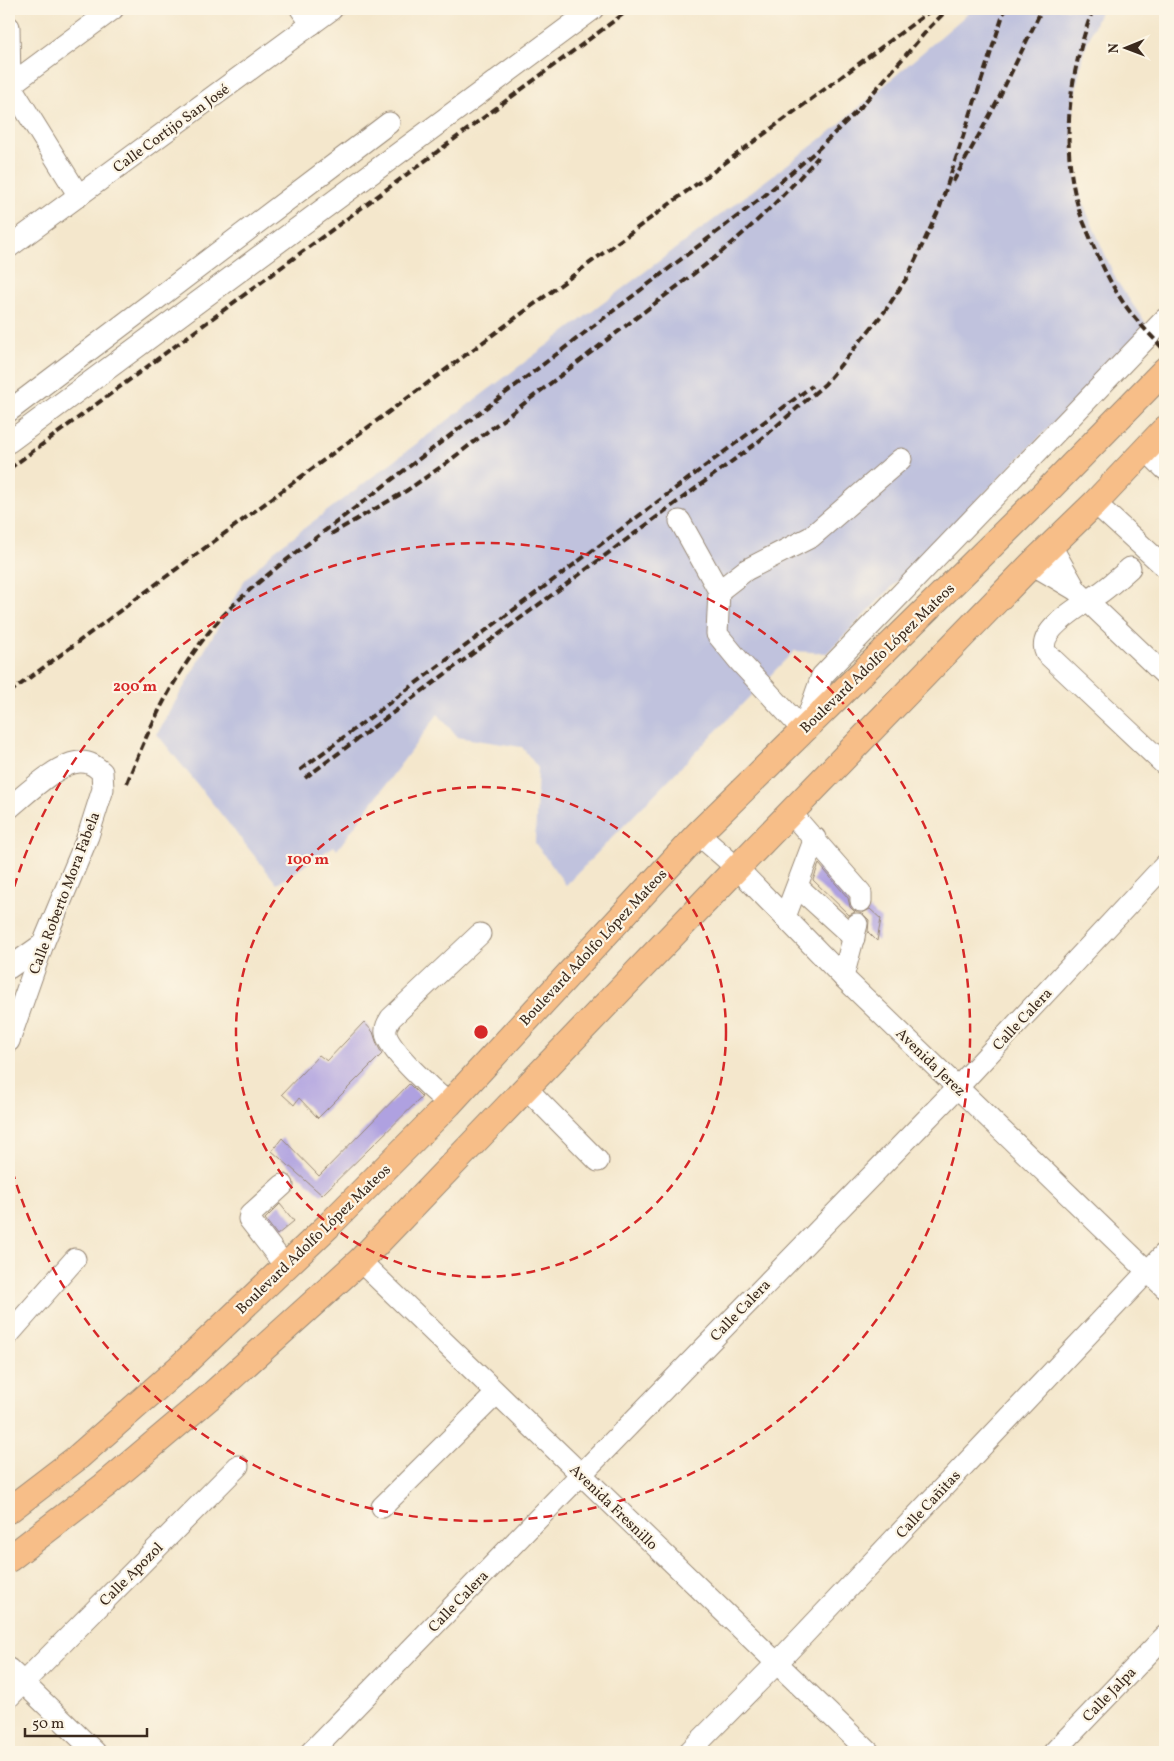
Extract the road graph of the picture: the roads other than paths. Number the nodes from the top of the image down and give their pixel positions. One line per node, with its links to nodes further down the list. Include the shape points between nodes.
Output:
1 (112, 9): 6 (street)
2 (332, 9): 4 (street, Calle Cortijo San José)
3 (594, 9): 14 (street)
4 (306, 16): 8 (street, Calle Cortijo San José)
5 (9, 28): 6 (street)
6 (9, 86): 8 (street)
7 (389, 123): 12 (street)
8 (79, 196): 9 (street, Calle Cortijo San José)
9 (9, 247)
10 (1165, 319): 27 (street, via 822,676)
11 (1160, 381): 27 (main road, Boulevard Adolfo López Mateos)
12 (9, 411)
13 (1165, 429): 15 (main road)
14 (9, 442)
15 (1146, 450): 17 (street); 18 (main road)
16 (901, 459): 24 (street, via 811,537 746,570)
17 (1165, 469)
18 (1095, 503): 20 (main road); 22 (street)
19 (680, 521): 24 (street)
20 (1051, 546): 21 (main road); 25 (street)
21 (1032, 564): 25 (street); 30 (main road)
22 (1165, 567)
23 (1130, 568): 25 (street, via 1103,591)
24 (719, 591): 27 (street, via 718,634)
25 (1082, 595): 26 (street); 28 (street, via 1052,630 1044,649)
26 (1165, 675)
27 (803, 730): 31 (main road, Boulevard Adolfo López Mateos)
28 (1165, 765)
29 (9, 808): 39 (street, Calle Roberto Mora Fabela, via 70,764 80,761 92,763 102,772 103,789 88,836)
30 (791, 813): 32 (street); 34 (main road)
31 (698, 834): 34 (street, Avenida Jerez); 45 (main road, Boulevard Adolfo López Mateos)
32 (815, 838): 35 (street); 36 (street, via 861,893)
33 (1165, 865): 44 (street, Calle Calera)
34 (737, 868): 37 (street, Avenida Jerez); 43 (main road)
35 (798, 887): 37 (street); 41 (street, via 856,930)
36 (861, 901)
37 (785, 917): 41 (street, Avenida Jerez)
38 (480, 934): 45 (street, via 386,1026 390,1044)
39 (43, 944): 40 (street); 42 (street, Calle Roberto Mora Fabela)
40 (9, 968)
41 (843, 977): 44 (street, Avenida Jerez)
42 (9, 1041)
43 (526, 1088): 46 (street); 50 (main road)
44 (957, 1088): 52 (street, Avenida Jerez); 57 (street, Calle Calera)
45 (449, 1104): 51 (main road, Boulevard Adolfo López Mateos)
46 (598, 1161)
47 (283, 1185): 51 (street, via 250,1215 249,1220)
48 (1165, 1253): 52 (street, Calle Cañitas)
49 (75, 1258): 54 (street)
50 (360, 1261): 55 (street, Avenida Fresnillo); 60 (main road, via 213,1394 104,1486)
51 (286, 1267): 59 (main road, Boulevard Adolfo López Mateos, via 77,1458)
52 (1148, 1271): 53 (street, Avenida Jerez); 62 (street, Calle Cañitas)
53 (1165, 1288)
54 (9, 1334)
55 (496, 1394): 57 (street, Avenida Fresnillo); 58 (street)
56 (238, 1466): 63 (street, Calle Apozol)
57 (580, 1475): 62 (street, Avenida Fresnillo); 65 (street, Calle Calera)
58 (382, 1507)
59 (9, 1510)
60 (9, 1559)
61 (1165, 1636): 68 (street, Calle Jalpa)
62 (776, 1664): 66 (street, Calle Cañitas); 67 (street, Avenida Fresnillo)
63 (13, 1683): 64 (street)
64 (95, 1752)
65 (311, 1752)
66 (689, 1752)
67 (868, 1752)
68 (1054, 1752)

